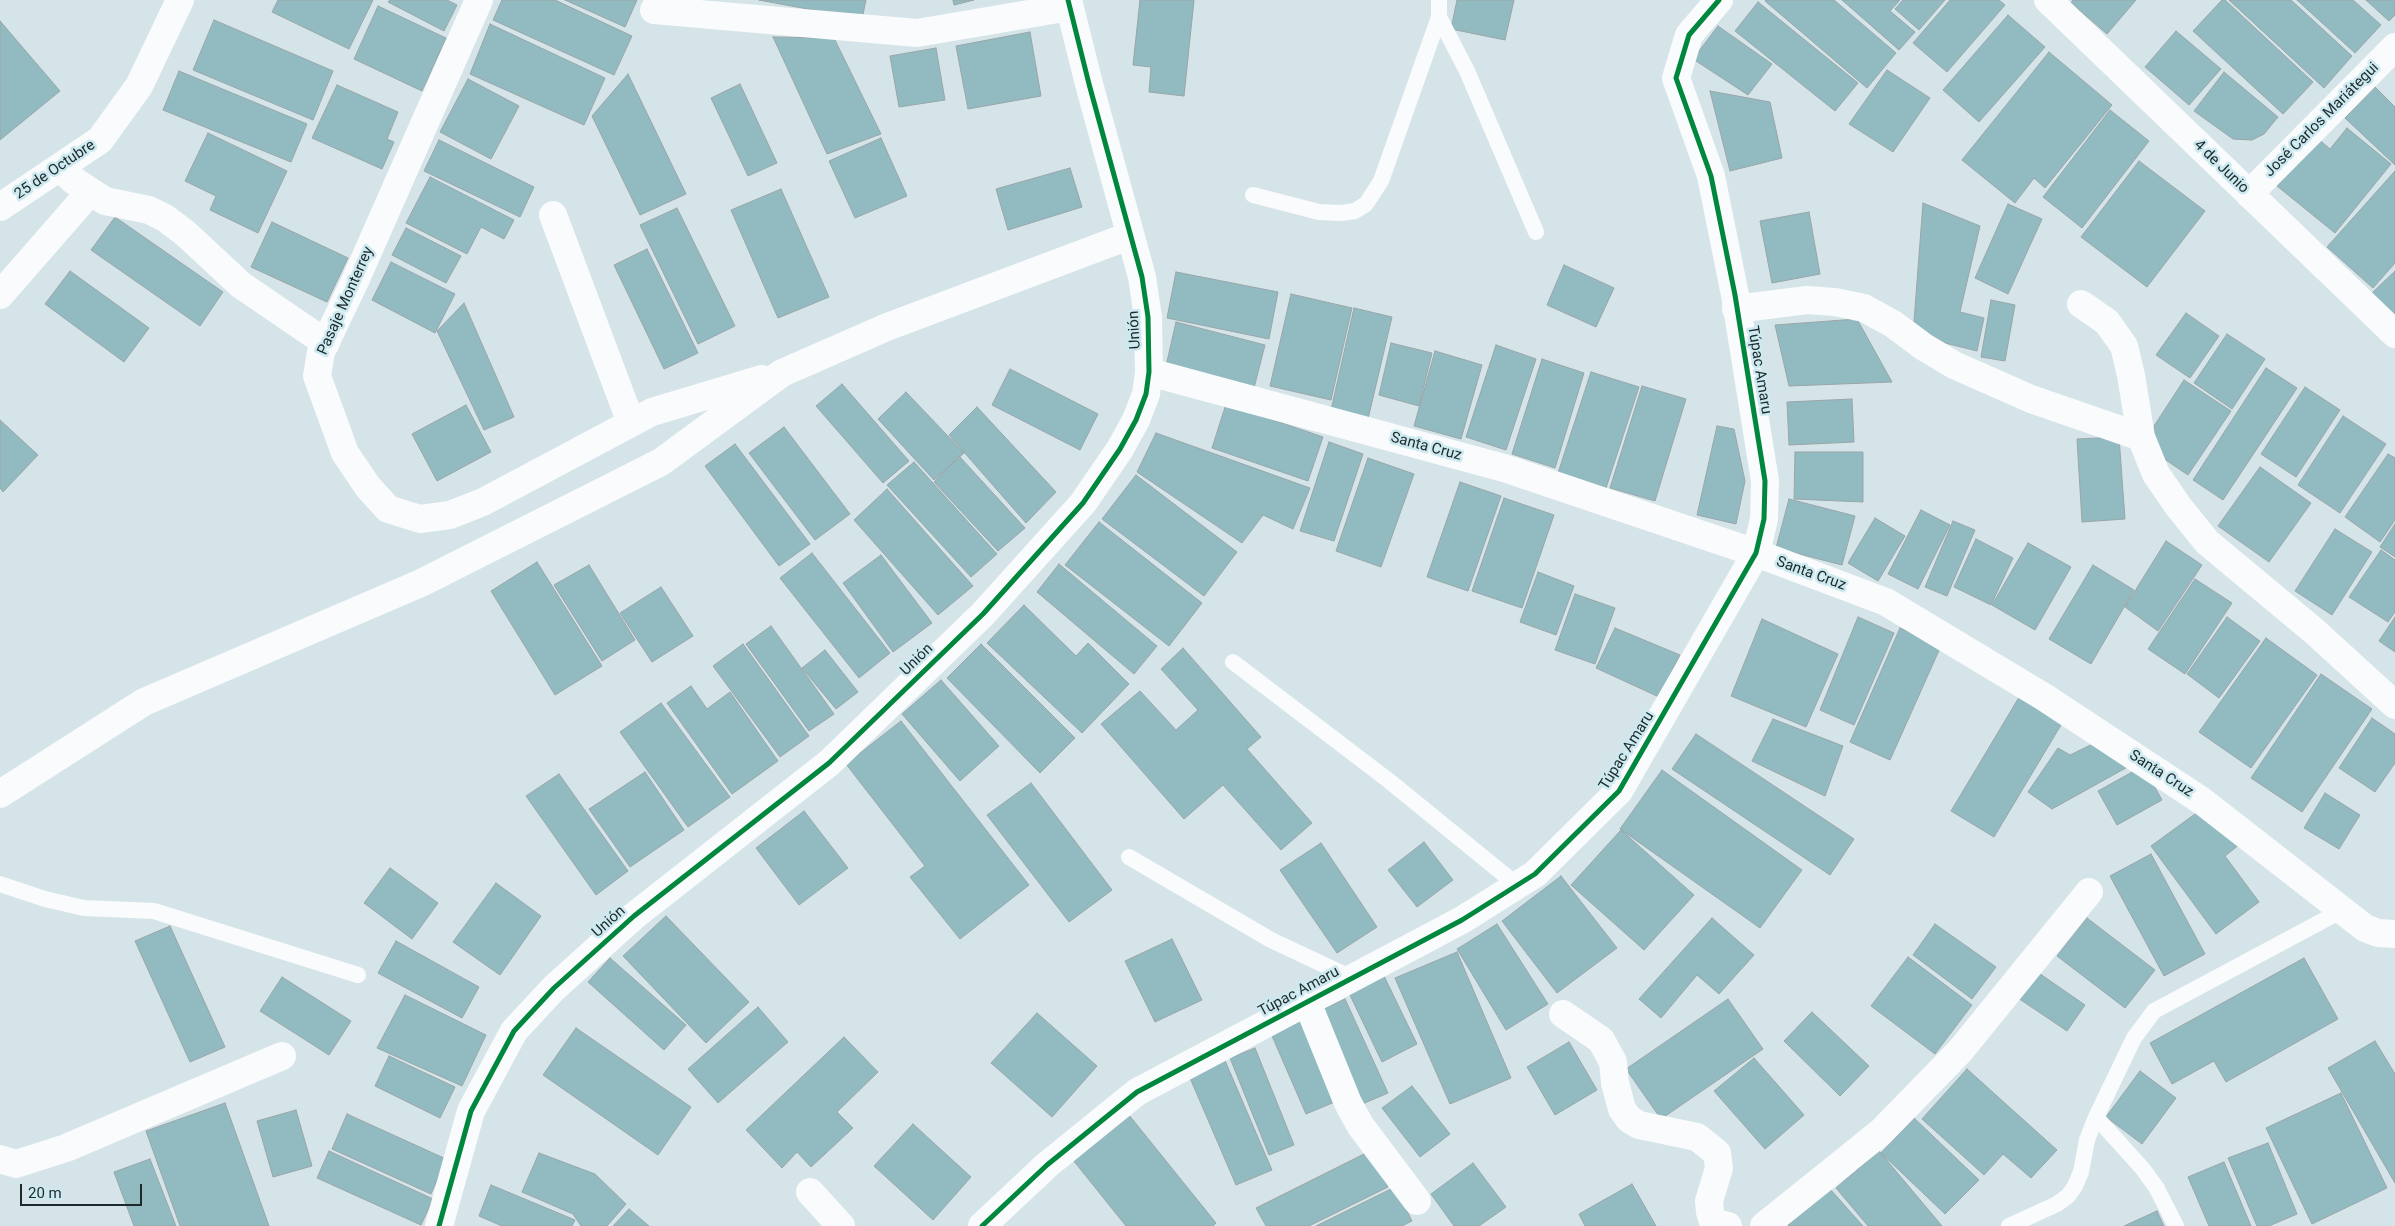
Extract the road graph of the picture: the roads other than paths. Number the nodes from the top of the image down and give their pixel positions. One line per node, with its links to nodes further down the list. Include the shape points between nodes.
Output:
1 (180, 0): 10 (street, 25 de Octubre, via 139,86 117,117 100,140)
2 (479, 0): 22 (street, Pasaje Monterrey)
3 (1439, 0): 8 (lane)
4 (1719, 0): 20 (street, Túpac Amaru, via 1689,35 1676,78 1710,176)
5 (2048, 0): 12 (street, 4 de Junio)
6 (1069, 3): 7 (street, via 917,33); 17 (street, Unión)
7 (654, 10)
8 (1440, 17): 13 (lane, via 1381,181 1366,204 1355,211 1320,212); 16 (lane)
9 (2395, 46): 12 (street, José Carlos Mariátegui)
10 (60, 167): 11 (street); 14 (street, 25 de Octubre)
11 (90, 192): 18 (street); 22 (street, via 105,201 149,210 165,218 241,285)
12 (2249, 194): 21 (street, 4 de Junio)
13 (1253, 196)
14 (0, 207)
15 (553, 216): 25 (street)
16 (1536, 232)
17 (1129, 236): 23 (street, Unión, via 1142,277 1148,317); 24 (street, via 887,326)
18 (0, 295)
19 (2080, 304): 26 (street, via 2108,322 2124,346)
20 (1736, 309): 26 (street, via 1807,300 1864,308 1954,365 2032,399); 27 (street, Túpac Amaru, via 1765,481 1764,519)
21 (2395, 334)
22 (326, 343): 25 (street, Pasaje Monterrey, via 317,376 345,453 388,509 420,519 450,515 483,502)
23 (1149, 372): 27 (street, Santa Cruz, via 1504,468); 46 (street, Unión, via 1146,394 1120,449 1088,495 983,614 829,763 634,916 554,988 514,1031 471,1111)
24 (782, 373): 25 (street, Pasaje Monterrey, via 652,412); 30 (street, via 661,462 422,583 144,702)
25 (631, 423)
26 (2140, 437): 29 (street, via 2156,474 2207,542 2314,631)
27 (1756, 553): 33 (street, Túpac Amaru, via 1619,791 1535,874); 35 (street, Santa Cruz, via 1886,602 2044,697 2202,801)
28 (1233, 662): 33 (lane, via 1388,780)
29 (2395, 705)
30 (0, 794)
31 (1129, 857): 38 (lane, via 1271,940)
32 (0, 884): 37 (lane, via 84,908 154,911)
33 (1517, 885): 38 (street, Túpac Amaru, via 1462,920)
34 (2089, 892): 50 (street, via 1966,1043 1881,1132)
35 (2341, 911): 36 (street, Santa Cruz, via 2365,928); 42 (lane, via 2154,1010 2134,1038)
36 (2395, 934)
37 (358, 975)
38 (1352, 978): 39 (street, Túpac Amaru)
39 (1307, 1002): 45 (street, via 1348,1103); 48 (street, Túpac Amaru, via 1137,1092 1047,1165)
40 (1563, 1014): 49 (street, via 1601,1040 1613,1062 1622,1109 1629,1119 1639,1125 1698,1137 1717,1154 1719,1168 1709,1201 1710,1212 1714,1222)
41 (282, 1056): 43 (street, via 66,1148 16,1164)
42 (2096, 1117): 51 (lane, via 2087,1140 2081,1172 2068,1196 2046,1211); 52 (lane, via 2142,1168)
43 (0, 1159)
44 (810, 1192): 47 (street)
45 (1417, 1201)
46 (439, 1226)
47 (841, 1226)
48 (982, 1226)
49 (1728, 1226)
50 (1764, 1226)
51 (2009, 1226)
52 (2176, 1226)

